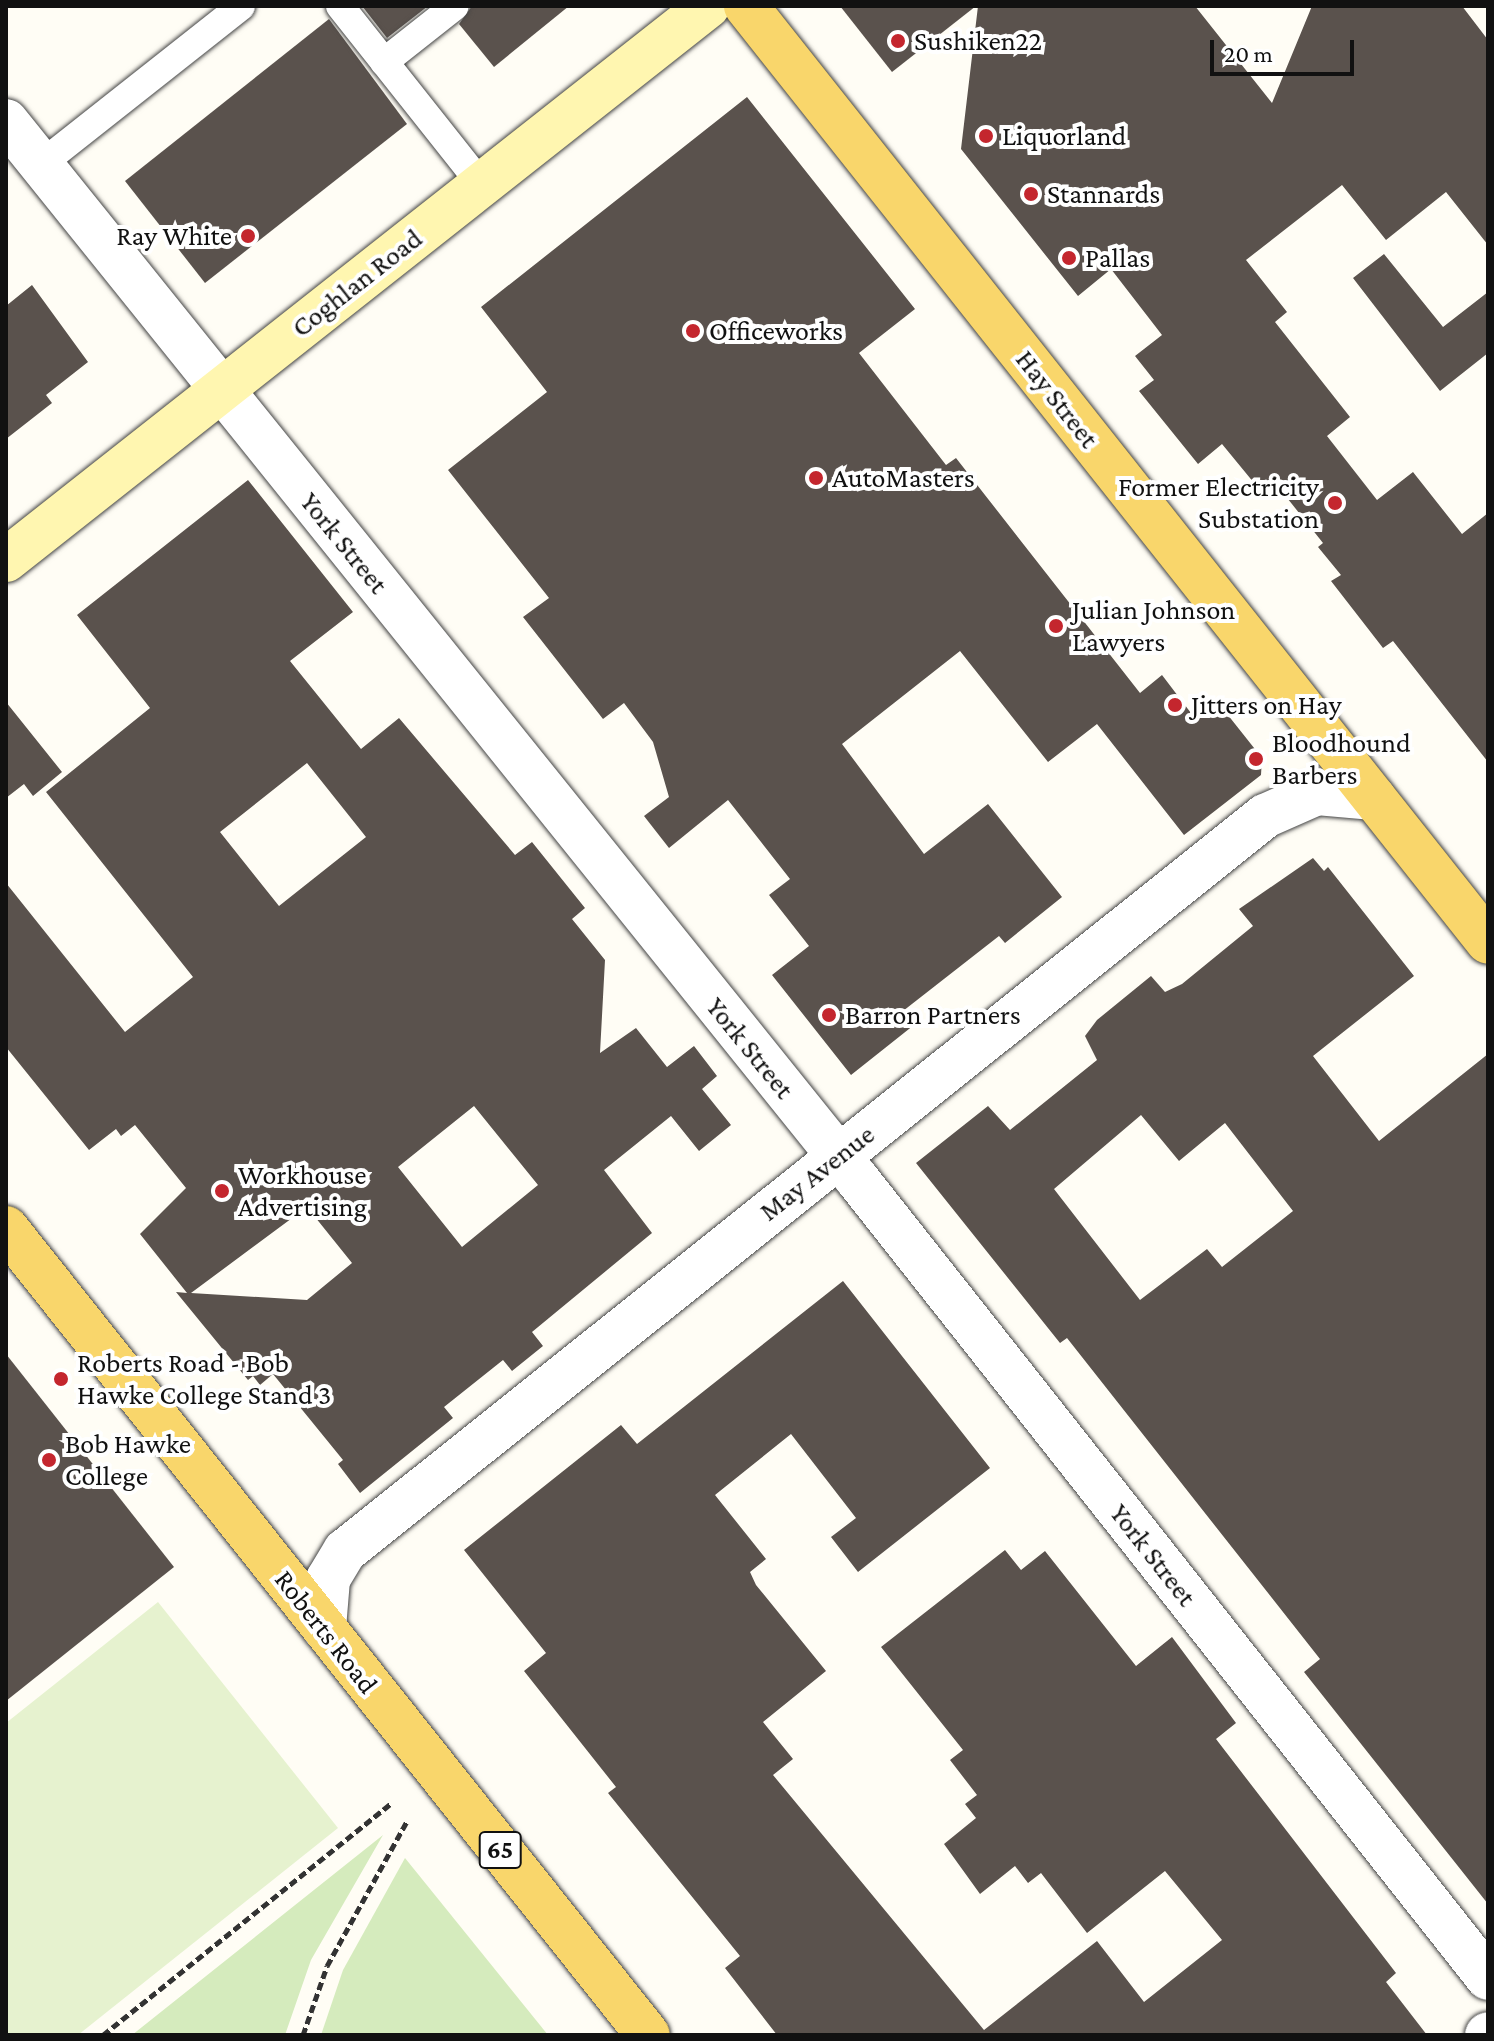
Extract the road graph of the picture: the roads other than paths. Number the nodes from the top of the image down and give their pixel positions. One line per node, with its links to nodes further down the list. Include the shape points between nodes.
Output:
1 (241, 6): 8 (lane)
2 (340, 6): 6 (lane)
3 (455, 6): 6 (lane)
4 (708, 6): 9 (street, Coghlan Road)
5 (746, 6): 12 (main road, Hay Street)
6 (384, 62): 9 (lane)
7 (6, 121): 8 (street, York Street)
8 (40, 165): 10 (street, York Street)
9 (482, 185): 10 (street, Coghlan Road)
10 (221, 390): 11 (street, Coghlan Road); 14 (street, York Street)
11 (6, 560)
12 (1374, 798): 13 (main road, Hay Street); 14 (street, May Avenue, via 1317,793 1265,816)
13 (1488, 942)
14 (838, 1157): 16 (street, May Avenue, via 345,1551 328,1579); 17 (street, York Street)
15 (6, 1228): 16 (main road, Roberts Road / 65)
16 (324, 1628): 18 (main road, Roberts Road / 65)
17 (1488, 1978)
18 (648, 2035)

